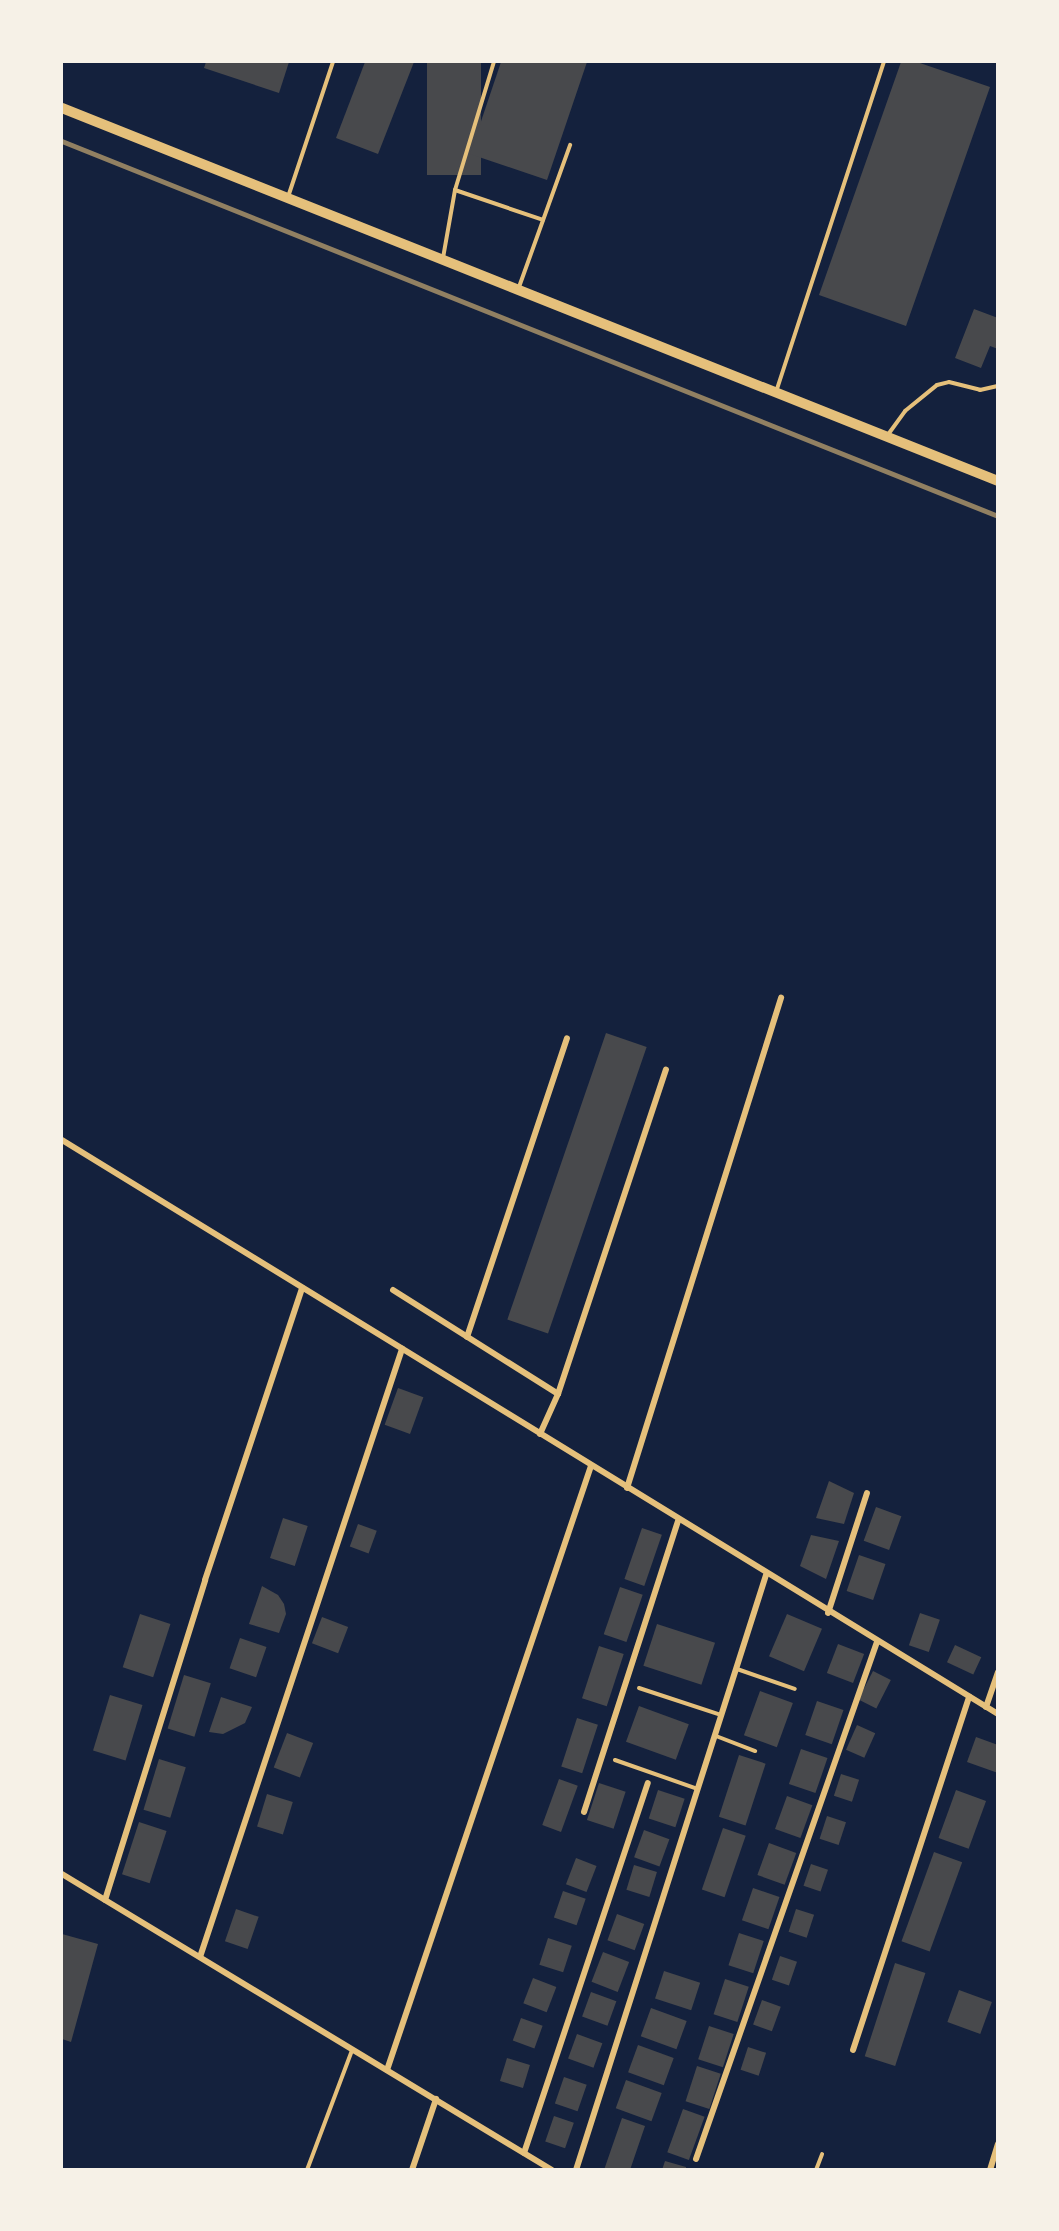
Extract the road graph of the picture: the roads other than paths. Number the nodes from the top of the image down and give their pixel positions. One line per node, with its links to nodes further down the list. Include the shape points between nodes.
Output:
1 (333, 62): 7 (lane)
2 (494, 62): 6 (lane)
3 (884, 62): 12 (lane)
4 (62, 108): 7 (main road)
5 (570, 145): 8 (lane)
6 (455, 190): 8 (lane); 9 (lane)
7 (287, 199): 9 (main road)
8 (543, 220): 10 (lane)
9 (443, 261): 10 (main road)
10 (518, 291): 12 (main road)
11 (998, 386): 13 (lane, via 980,390 949,382 937,385 905,411)
12 (776, 393): 13 (main road)
13 (886, 436): 14 (main road)
14 (998, 481)
15 (781, 998): 26 (street)
16 (567, 1038): 21 (street)
17 (666, 1070): 23 (street)
18 (62, 1140): 19 (street)
19 (302, 1288): 22 (street); 47 (street)
20 (393, 1290): 21 (street)
21 (467, 1337): 23 (street)
22 (402, 1349): 24 (street); 48 (street)
23 (558, 1394): 24 (street)
24 (540, 1434): 25 (street)
25 (591, 1466): 26 (street); 51 (street)
26 (627, 1488): 28 (street)
27 (867, 1493): 30 (street)
28 (678, 1521): 29 (street); 45 (street)
29 (766, 1575): 30 (street); 32 (street)
30 (828, 1613): 31 (street)
31 (877, 1642): 36 (street); 56 (street)
32 (737, 1669): 35 (lane); 39 (street)
33 (998, 1672): 37 (street)
34 (639, 1688): 39 (lane)
35 (795, 1689)
36 (969, 1697): 37 (street); 50 (street)
37 (986, 1707): 38 (street)
38 (998, 1714)
39 (722, 1716): 40 (street)
40 (716, 1736): 41 (lane); 44 (street)
41 (755, 1751)
42 (615, 1760): 44 (lane)
43 (648, 1783): 54 (street)
44 (698, 1789): 60 (street)
45 (584, 1812)
46 (62, 1874): 47 (street)
47 (105, 1900): 48 (street)
48 (200, 1957): 49 (street)
49 (352, 2049): 51 (street); 57 (lane)
50 (853, 2050)
51 (387, 2070): 52 (street)
52 (436, 2099): 54 (street); 58 (street)
53 (998, 2144): 62 (street)
54 (524, 2153): 59 (street)
55 (822, 2154): 61 (lane)
56 (696, 2159)
57 (307, 2169)
58 (412, 2169)
59 (552, 2169)
60 (576, 2169)
61 (816, 2169)
62 (990, 2169)

